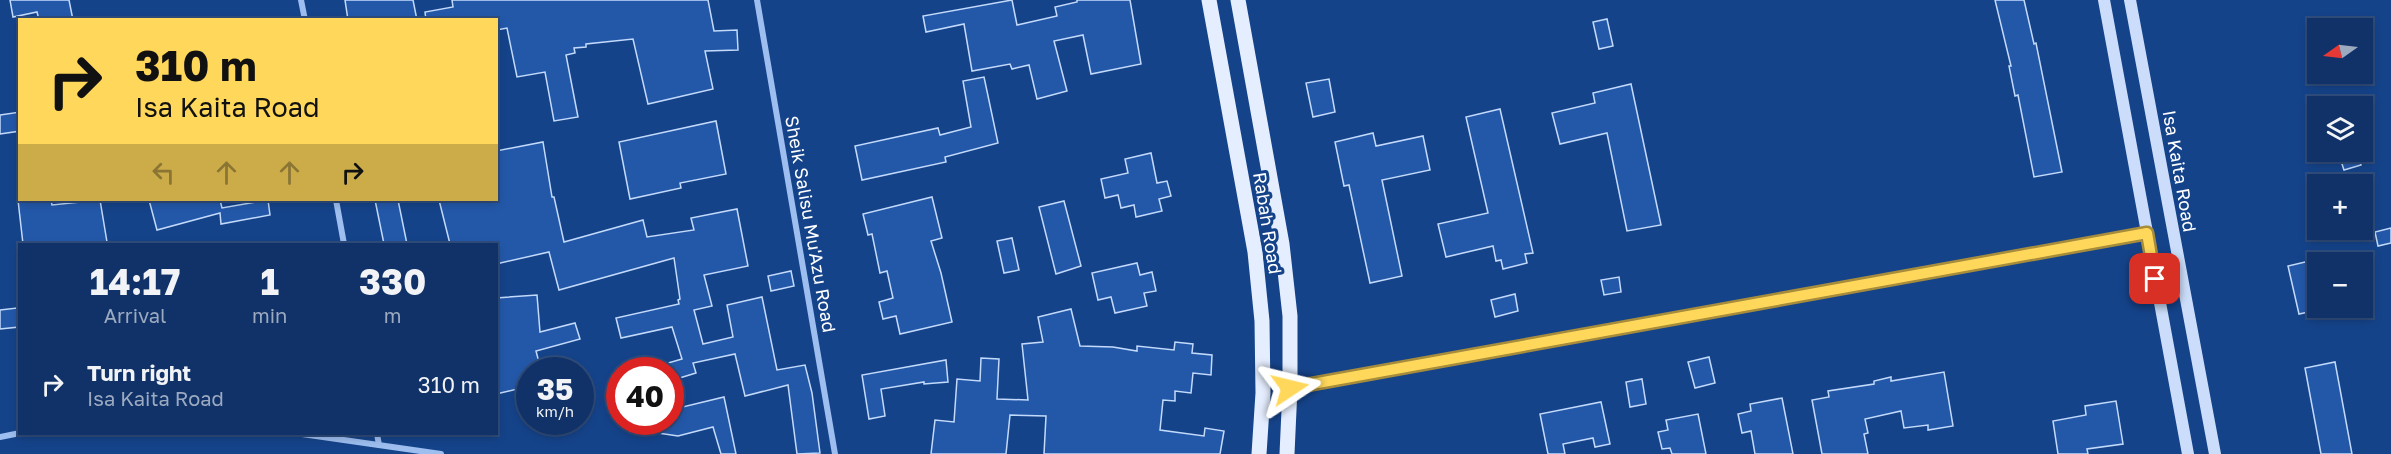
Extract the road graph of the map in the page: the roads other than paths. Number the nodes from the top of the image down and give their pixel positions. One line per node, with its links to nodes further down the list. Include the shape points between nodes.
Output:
1 (301, 0): 7 (street)
2 (757, 0): 18 (street, Sheik Salisu Mu'Azu Road)
3 (1209, 0): 19 (main road, Rabah Road, via 1255,252 1262,321)
4 (1238, 0): 11 (main road, Rabah Road, via 1282,244 1290,316)
5 (2104, 0): 9 (main road)
6 (2130, 0): 22 (main road, Isa Kaita Road)
7 (305, 18)
8 (336, 201): 10 (street)
9 (2147, 233): 11 (street); 21 (main road)
10 (344, 243)
11 (1290, 388): 20 (main road, Rabah Road)
12 (18, 433): 15 (street)
13 (309, 435): 16 (street)
14 (377, 435): 16 (street)
15 (0, 437)
16 (379, 445): 17 (street)
17 (441, 454)
18 (835, 454)
19 (1259, 454)
20 (1287, 454)
21 (2188, 454)
22 (2215, 454)

